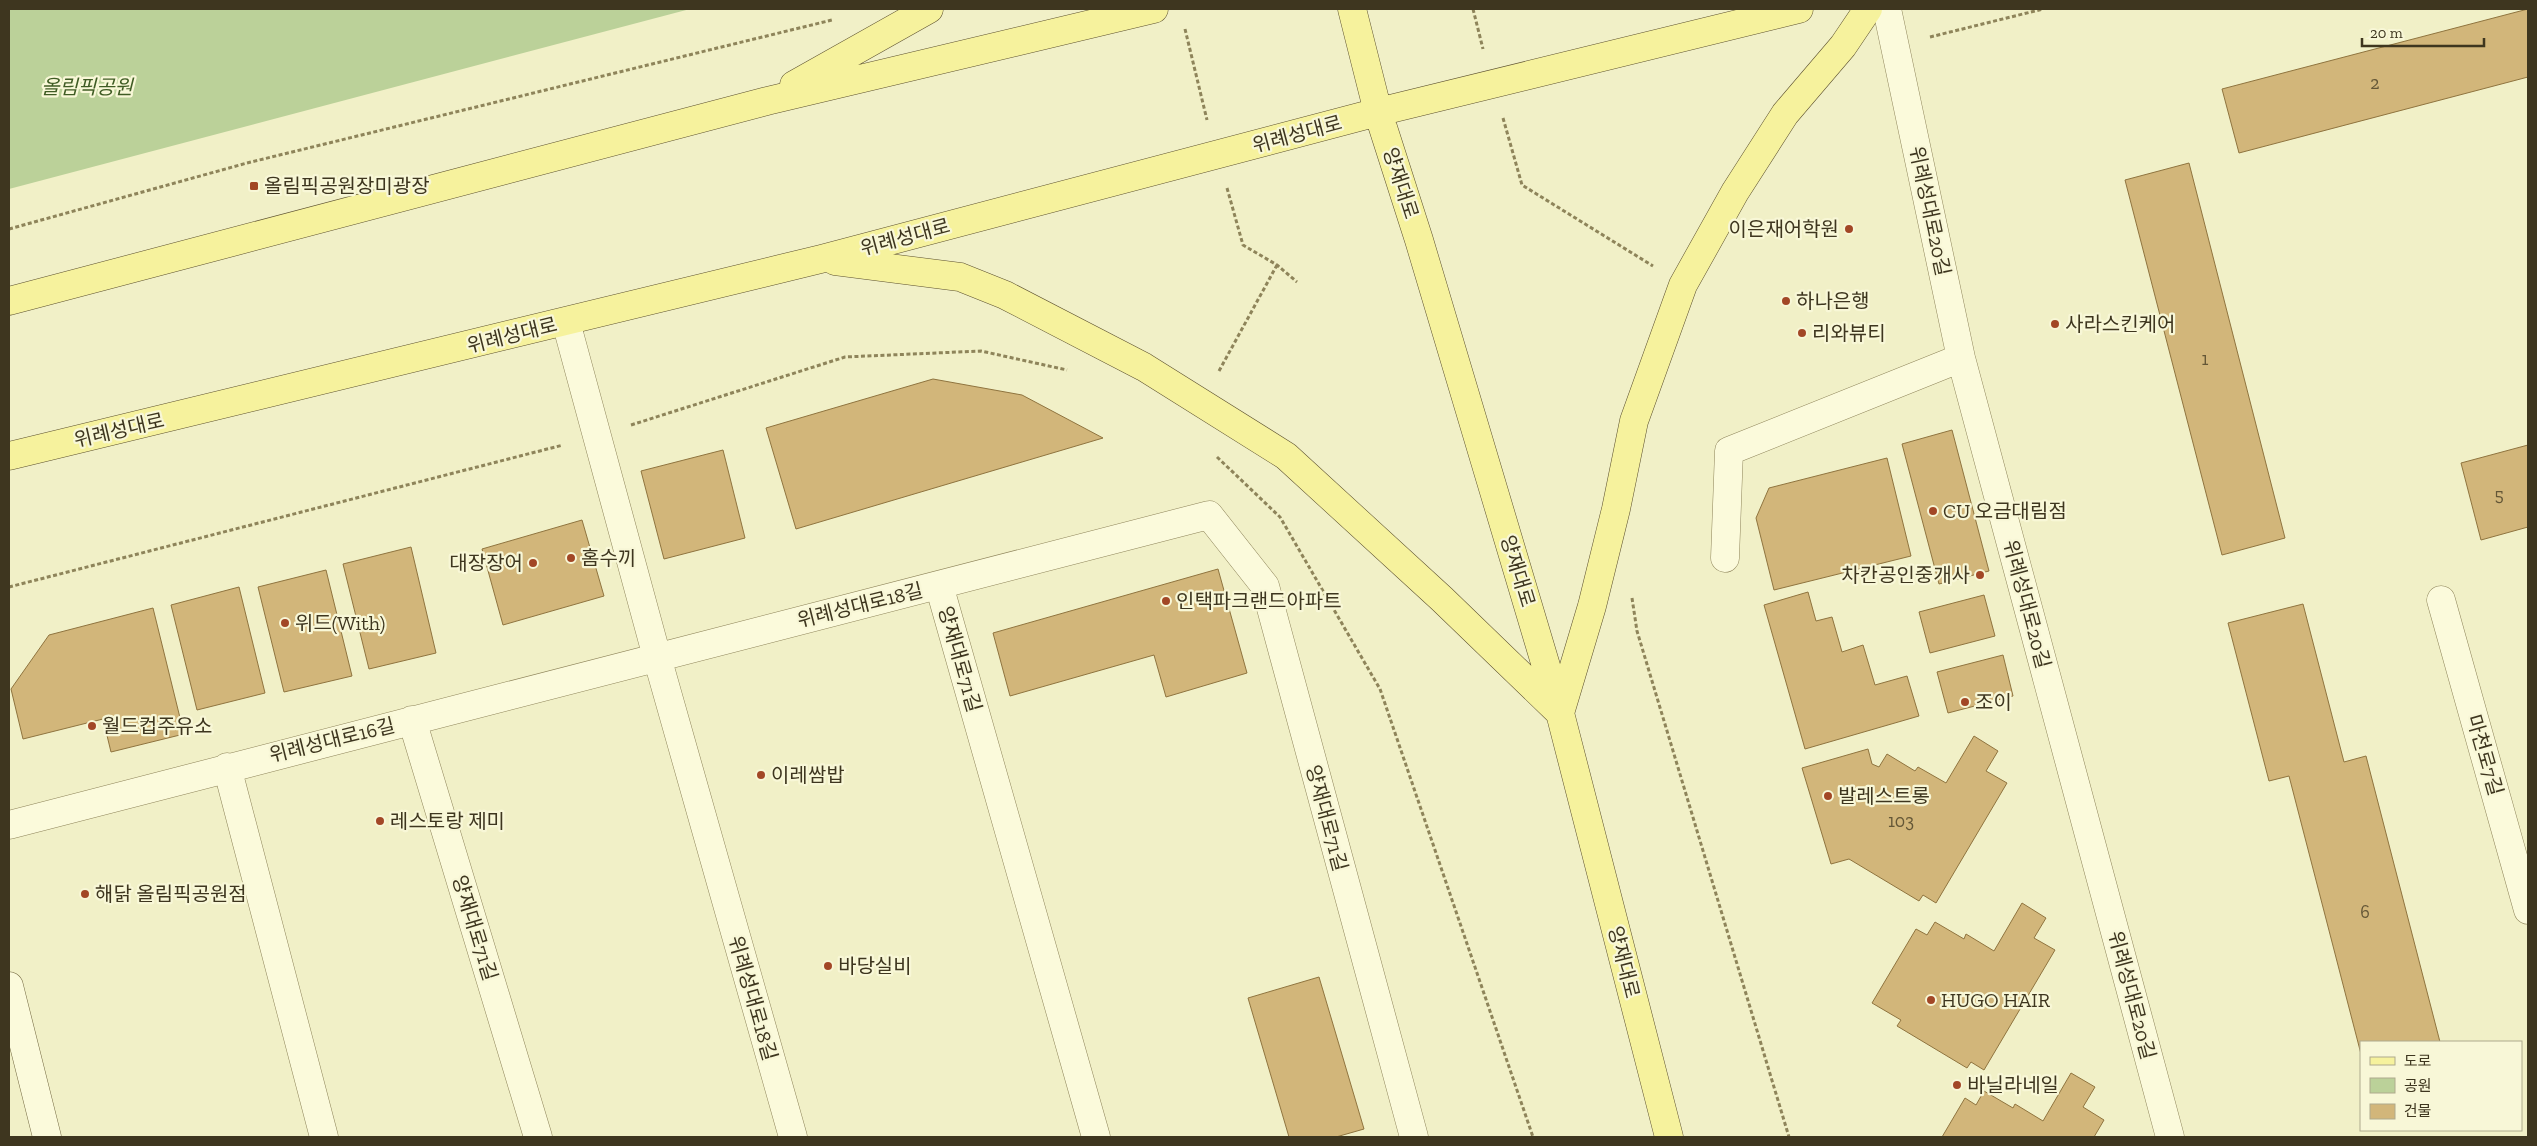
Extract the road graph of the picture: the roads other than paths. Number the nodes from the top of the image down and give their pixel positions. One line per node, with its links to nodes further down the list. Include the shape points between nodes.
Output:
1 (929, 9): 7 (main road)
2 (1154, 9): 7 (main road)
3 (1352, 9): 8 (main road, 양재대로)
4 (1799, 9): 8 (main road, 위례성대로)
5 (1868, 9): 19 (main road, via 1842,46 1785,114 1735,192 1683,285 1634,421 1594,596)
6 (1887, 9): 12 (street, 위례성대로20길)
7 (767, 101): 10 (main road)
8 (1378, 112): 9 (main road, 위례성대로); 19 (main road, 양재대로)
9 (821, 259): 11 (main road, 위례성대로); 19 (main road, via 960,277 1005,295 1144,367 1286,456)
10 (9, 301)
11 (566, 322): 13 (main road, 위례성대로); 18 (street, 위례성대로18길)
12 (1961, 358): 15 (street, via 1729,451); 32 (street, 위례성대로20길)
13 (9, 456)
14 (1209, 515): 16 (street, 위례성대로18길); 30 (street, 양재대로71길, via 1265,586)
15 (1725, 558)
16 (939, 585): 18 (street, 위례성대로18길); 29 (street, 양재대로71길)
17 (2441, 600): 23 (street, 마천로7길)
18 (657, 657): 20 (street, 위례성대로16길); 28 (street, 위례성대로18길)
19 (1560, 713): 31 (main road, 양재대로)
20 (412, 720): 21 (street, 위례성대로16길); 27 (street, 양재대로71길)
21 (227, 767): 22 (street, 위례성대로16길); 26 (street)
22 (9, 825)
23 (2528, 910)
24 (9, 986): 25 (street)
25 (47, 1137)
26 (324, 1137)
27 (538, 1137)
28 (793, 1137)
29 (1096, 1137)
30 (1414, 1137)
31 (1669, 1137)
32 (2170, 1137)

